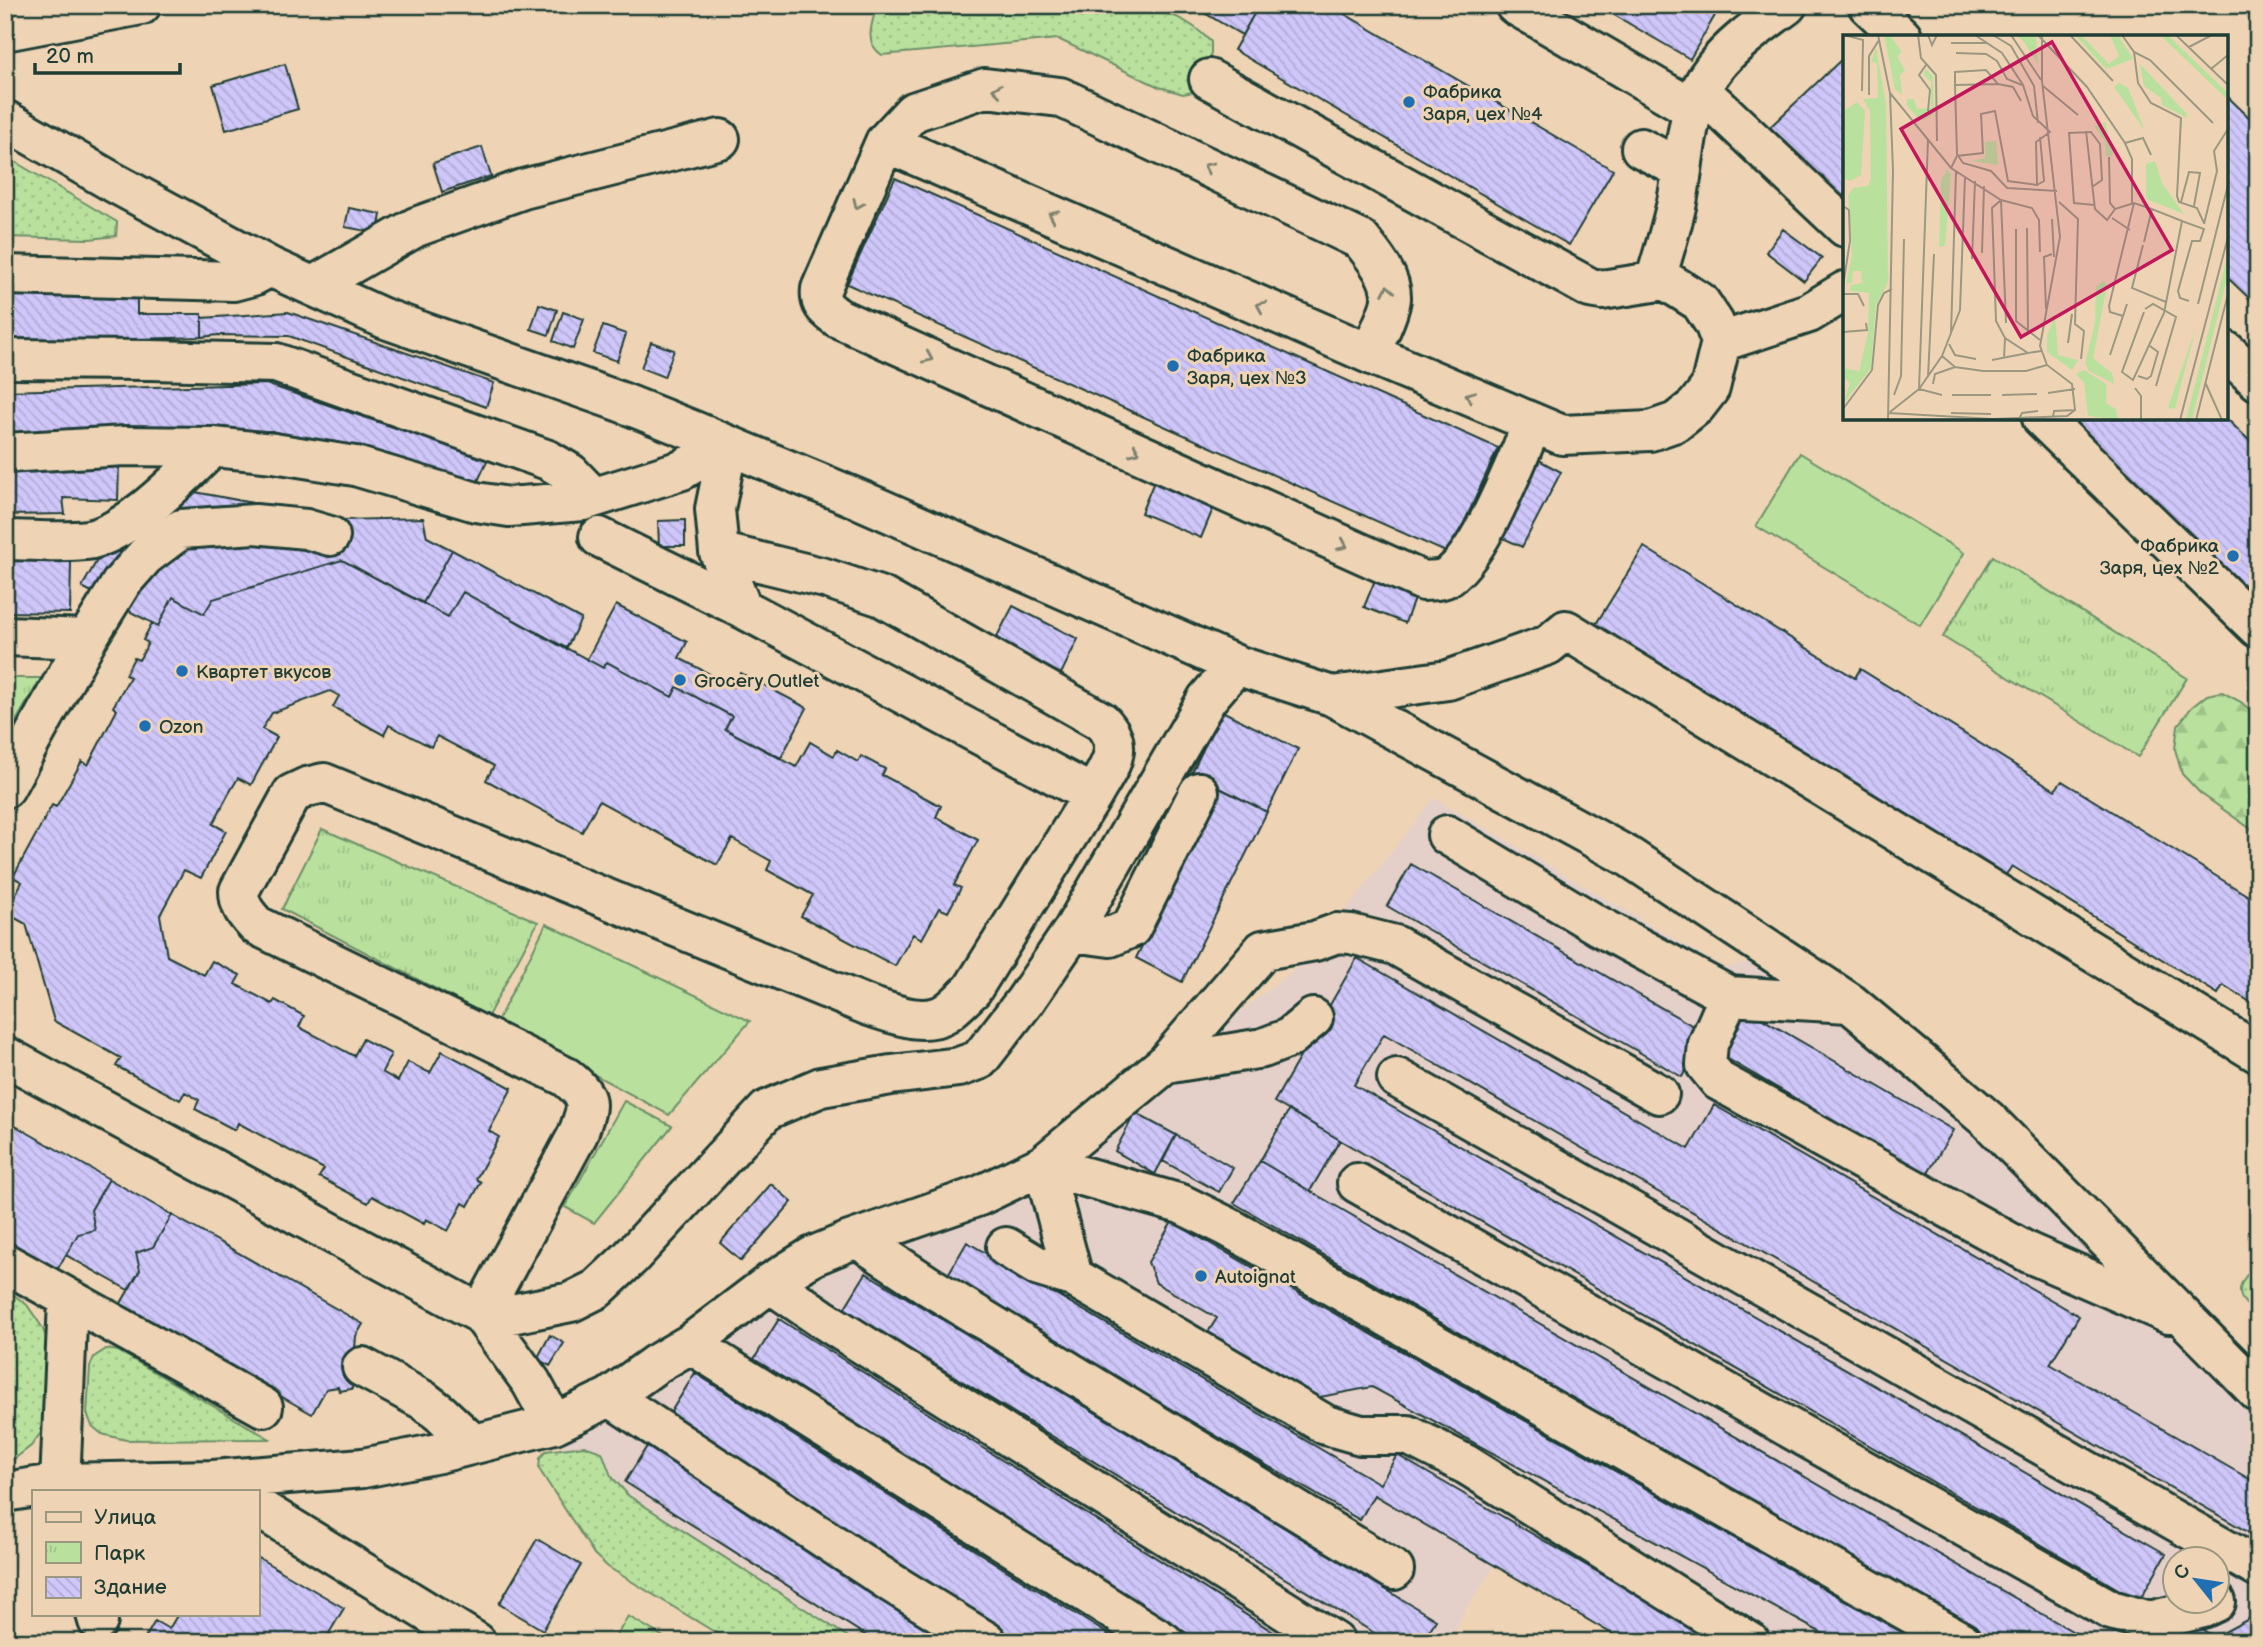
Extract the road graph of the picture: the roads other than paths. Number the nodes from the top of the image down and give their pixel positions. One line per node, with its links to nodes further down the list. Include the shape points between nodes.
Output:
1 (141, 5): 5 (street)
2 (1515, 5): 8 (street)
3 (1787, 5): 8 (street, via 1714,68)
4 (1868, 5): 6 (street)
5 (5, 31)
6 (1900, 35)
7 (1209, 79): 17 (street, via 1590,288 1659,282)
8 (1697, 99): 13 (street); 14 (street)
9 (5, 120): 15 (street)
10 (720, 139): 18 (street, via 523,188 416,227)
11 (886, 142): 22 (street, one-way to 11); 22 (street, one-way to 11, via 1392,299 1376,260 1361,240 1060,97 985,88 913,112); 26 (street, one-way to 26, via 826,276 820,299 824,307 1423,581 1444,578 1468,558)
12 (1641, 148): 13 (street)
13 (1681, 169): 17 (street)
14 (1843, 225)
15 (270, 267): 16 (street, via 234,281); 18 (street)
16 (5, 275)
17 (1657, 275): 20 (street, via 1700,302)
18 (313, 286): 27 (street, via 383,318)
19 (1843, 292): 20 (street, via 1810,313)
20 (1721, 342): 26 (street, via 1710,388 1676,422 1650,431 1562,435)
21 (2228, 353): 24 (street)
22 (1370, 354): 26 (street, one-way to 22)
23 (5, 359): 30 (street, via 276,363 548,460 570,473)
24 (2258, 382)
25 (2044, 420): 36 (street)
26 (1533, 423)
27 (728, 445): 30 (street, via 682,470); 34 (street, via 715,509); 39 (street)
28 (213, 447): 29 (street, via 125,446); 30 (street, via 355,466 476,502 509,507); 33 (street, via 138,514 110,531 89,540)
29 (5, 453)
30 (593, 497)
31 (330, 536): 38 (street, via 255,524 181,529 145,556 122,582)
32 (599, 537): 35 (street)
33 (5, 540)
34 (719, 552): 35 (street); 43 (street, via 882,597 1101,721 1114,740 1115,754)
35 (742, 608): 43 (street)
36 (2258, 628)
37 (5, 636): 38 (street)
38 (87, 639): 41 (street)
39 (1236, 665): 40 (street); 45 (street, via 1207,699)
40 (1332, 696): 47 (street, via 1629,857); 49 (street, via 1448,680 1548,645 1566,630)
41 (5, 788)
42 (1199, 792): 45 (street, via 1131,928 1110,937)
43 (1093, 796): 62 (street, via 972,990 945,1014 924,1019 869,1006 324,783 292,794 239,891 244,912 256,925 566,1077 581,1089 587,1105 578,1134)
44 (1447, 835): 46 (street, via 1597,926)
45 (1072, 932): 62 (street, via 979,1060 959,1067 821,1087 767,1110 597,1289 571,1302 502,1316)
46 (1729, 996): 47 (street); 63 (street, via 1707,1044 1706,1065 1719,1081 2029,1252)
47 (1850, 1003): 63 (street, via 1988,1120)
48 (1313, 1018): 51 (street, via 1289,1038 1263,1048)
49 (2258, 1053)
50 (5, 1056): 62 (street)
51 (1166, 1064): 53 (street, via 1263,950 1337,933 1395,945); 54 (street)
52 (1397, 1078): 75 (street)
53 (1659, 1094)
54 (1043, 1165): 56 (street, via 979,1196); 59 (street); 85 (street, via 1181,1204 1228,1227)
55 (1357, 1183): 79 (street, via 2111,1610 2150,1621)
56 (858, 1239): 60 (street, via 813,1256); 76 (street)
57 (1006, 1247): 59 (street, via 1039,1267)
58 (5, 1263): 61 (street)
59 (1073, 1277): 84 (street, via 1326,1425 1361,1435 1408,1435 1468,1465)
60 (769, 1283): 64 (street); 83 (street)
61 (68, 1301): 68 (street); 71 (street)
62 (481, 1314): 69 (street, via 531,1382)
63 (2187, 1321): 66 (street)
64 (690, 1344): 67 (street); 82 (street)
65 (362, 1367): 70 (street, via 423,1400)
66 (2258, 1392)
67 (610, 1397): 69 (street); 81 (street)
68 (263, 1408)
69 (554, 1424): 70 (street)
70 (473, 1444): 72 (street, via 363,1468)
71 (68, 1486): 72 (street); 73 (street)
72 (222, 1486)
73 (5, 1492)
74 (259, 1508): 80 (street)
75 (2258, 1568)
76 (1394, 1570)
77 (2258, 1582): 78 (street)
78 (2232, 1594)
79 (2170, 1616)
80 (476, 1642)
81 (987, 1642)
82 (1164, 1642)
83 (1335, 1642)
84 (1750, 1642)
85 (1962, 1642)

